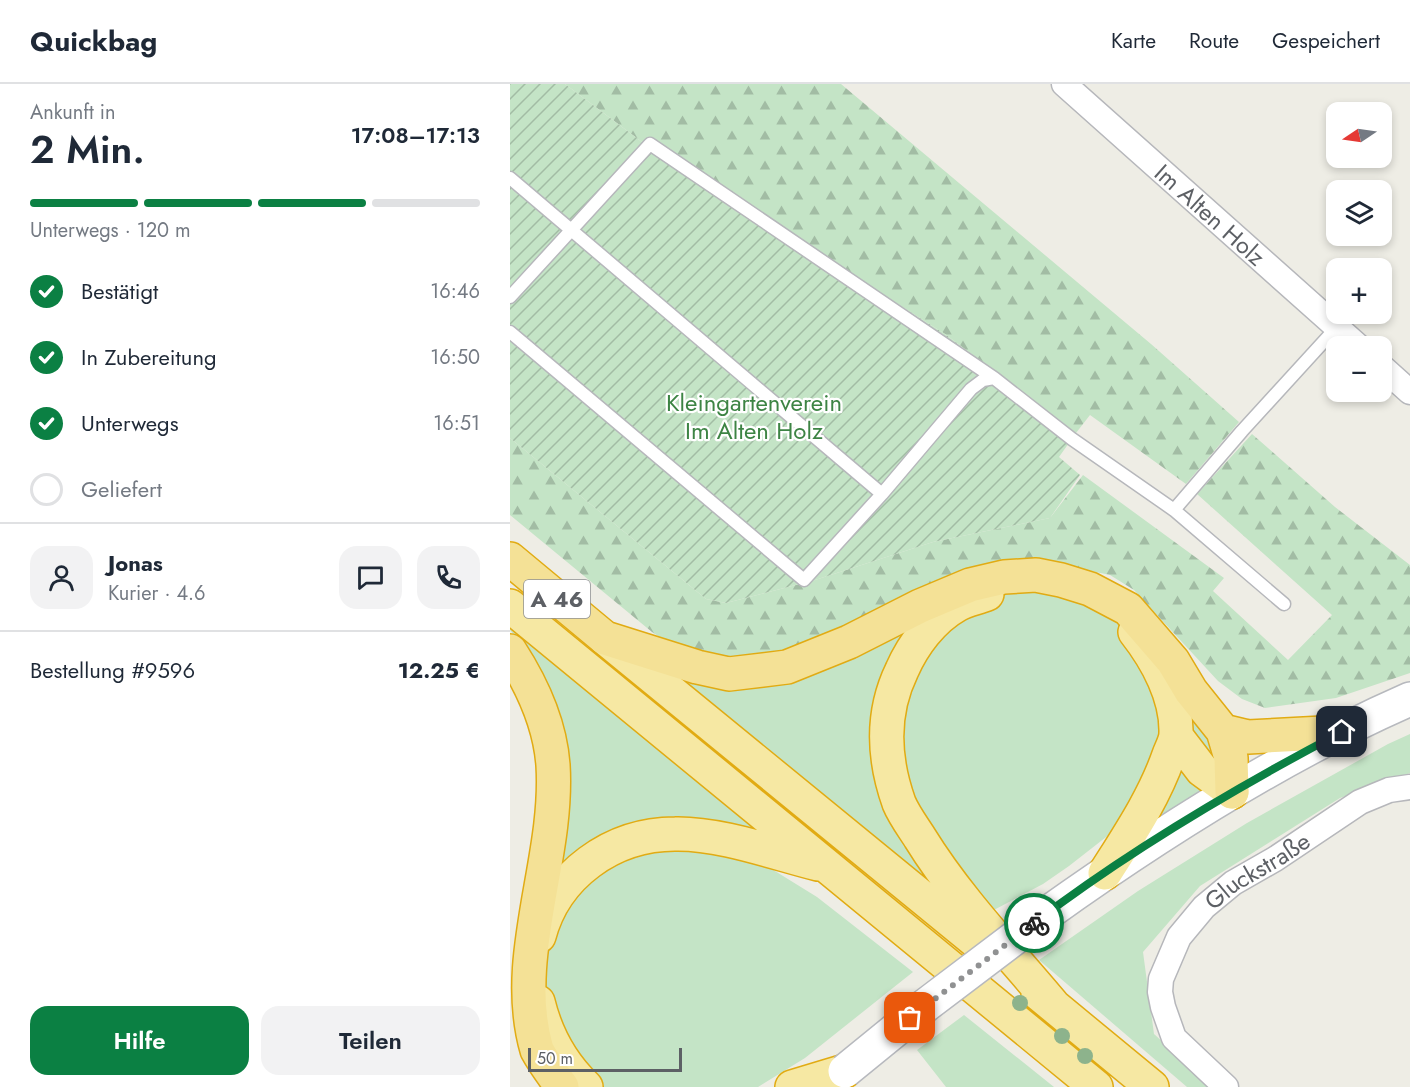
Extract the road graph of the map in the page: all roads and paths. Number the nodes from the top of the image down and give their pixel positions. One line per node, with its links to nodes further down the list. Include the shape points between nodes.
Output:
1 (1064, 84): 5 (street, Im Alten Holz)
2 (510, 178): 3 (lane)
3 (572, 229): 4 (lane); 9 (lane, via 650,144); 11 (lane)
4 (510, 297)
5 (1337, 327): 7 (street, Im Alten Holz); 12 (lane)
6 (510, 332): 11 (lane, via 804,580)
7 (1347, 336)
8 (1392, 376): 10 (street)
9 (994, 378): 11 (lane, via 971,389); 12 (lane)
10 (1410, 392)
11 (882, 494)
12 (1174, 510): 14 (lane)
13 (510, 559): 16 (highway, A 46)
14 (1284, 604)
15 (510, 606): 24 (highway)
16 (605, 638): 19 (highway, via 729,674 787,667 970,585 1036,575 1090,589 1128,609 1173,661 1191,691); 26 (highway)
17 (510, 651): 28 (highway, via 537,700 553,764 551,820 522,940 519,988 536,1048)
18 (1410, 699): 20 (main road)
19 (1223, 730): 20 (highway, via 1248,736); 23 (highway, via 1231,758)
20 (1342, 732): 23 (main road)
21 (1176, 736): 23 (highway, via 1202,770); 25 (highway, via 1147,806); 26 (highway, via 1173,705 1143,643 1122,617 1089,598 1059,588 1030,585 994,591 957,605 932,624 907,658 893,687 885,724 888,763 900,804 958,892)
22 (1410, 787): 33 (street, Gluckstraße, via 1389,790 1360,802 1233,883 1204,907 1179,937 1161,979 1163,1006 1174,1038)
23 (1232, 792): 25 (main road)
24 (828, 867): 29 (highway, via 719,839 674,834 618,847 577,870 549,907 536,948 534,988 543,1024 558,1054); 31 (highway)
25 (1105, 873): 27 (main road, bridge, via 926,1005)
26 (1054, 1006): 32 (highway)
27 (835, 1079): 30 (highway)
28 (562, 1087)
29 (586, 1087)
30 (792, 1087)
31 (1096, 1087)
32 (1152, 1087)
33 (1226, 1087)

